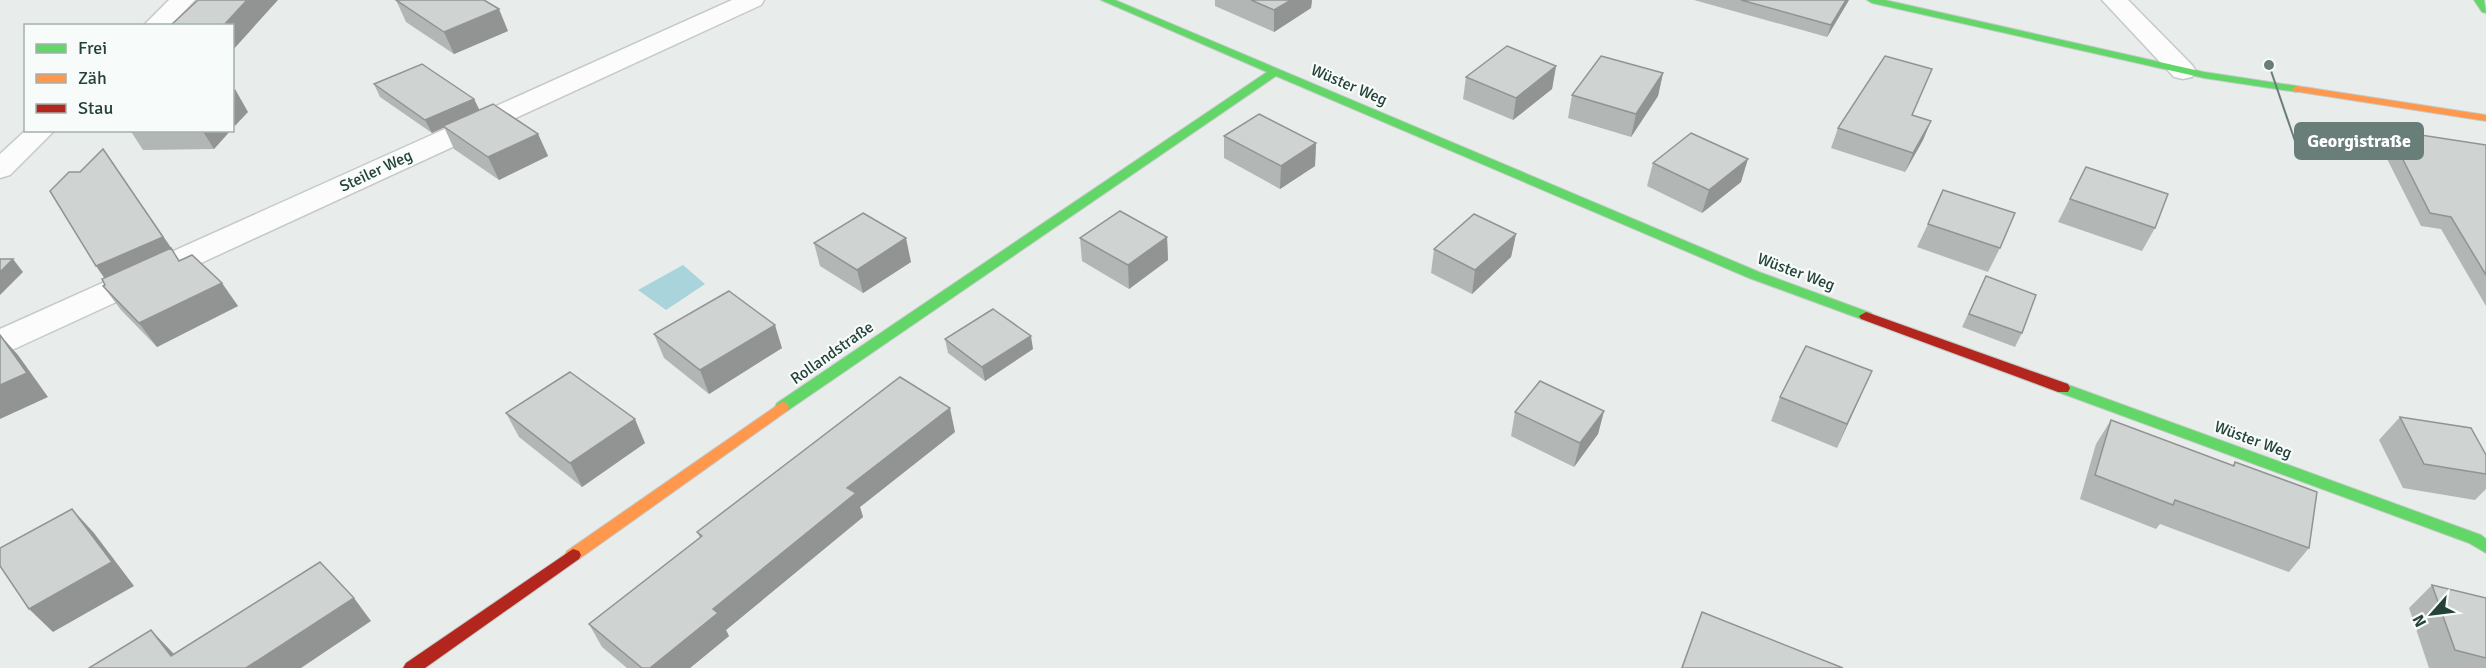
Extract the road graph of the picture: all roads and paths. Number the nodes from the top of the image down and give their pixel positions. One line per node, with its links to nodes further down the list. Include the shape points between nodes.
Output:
1 (183, 0): 8 (street)
2 (752, 0): 14 (street, Steiler Weg)
3 (1106, 0): 9 (street, Wüster Weg)
4 (1872, 0): 10 (street)
5 (2114, 0): 10 (street)
6 (2478, 0): 7 (street)
7 (2486, 10)
8 (157, 24)
9 (1276, 71): 15 (street, Wüster Weg, via 1754,275 2475,539); 16 (street, Rollandstraße, via 832,372)
10 (2183, 71): 11 (street)
11 (2486, 118)
12 (40, 132): 13 (street)
13 (0, 169)
14 (0, 342)
15 (2486, 547)
16 (412, 668)

